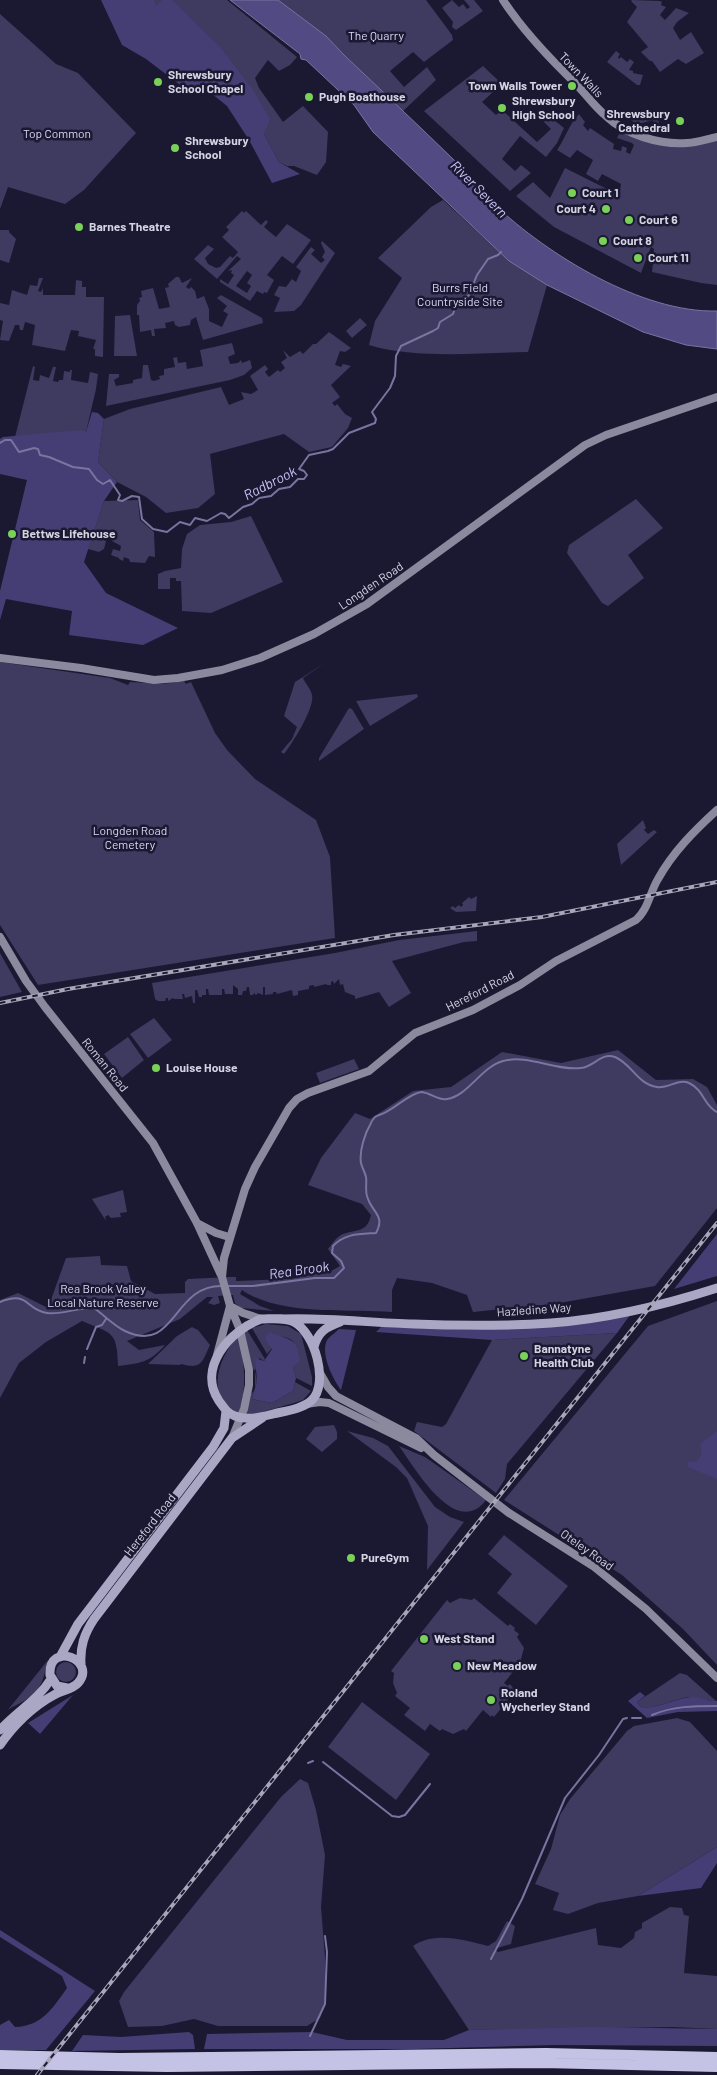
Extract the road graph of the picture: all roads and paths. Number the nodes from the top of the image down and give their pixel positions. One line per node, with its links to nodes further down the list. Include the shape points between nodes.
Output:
1 (503, 0): 2 (street, Town Walls, via 548,57 607,118 625,129 664,142 686,143)
2 (717, 137)
3 (717, 397): 4 (street, Longden Road, via 585,445 367,604 314,634 260,658 222,670 154,680)
4 (0, 658)
5 (717, 810): 8 (street, Hereford Road, via 682,844 655,885 640,916 473,1010 415,1033 369,1070 297,1099 281,1120 255,1167)
6 (0, 937): 7 (street, Roman Road, via 45,1007 153,1143)
7 (197, 1223): 8 (street); 9 (street, Roman Road)
8 (229, 1237): 9 (street, Hereford Road)
9 (222, 1277): 11 (street, Hereford Road)
10 (717, 1288): 14 (main road, Hazledine Way, via 646,1308 552,1323 476,1325)
11 (230, 1306): 12 (street); 15 (street); 17 (street, Hereford Road)
12 (260, 1319): 13 (main road, Hazledine Way); 15 (main road)
13 (282, 1319): 14 (main road, Hazledine Way); 16 (main road, via 292,1321 307,1332)
14 (348, 1320): 16 (main road, Hazledine Way, via 321,1332)
15 (240, 1330): 17 (main road); 22 (street, via 249,1370)
16 (314, 1347): 18 (main road)
17 (217, 1355): 20 (main road, via 211,1382 213,1392)
18 (319, 1371): 19 (main road, via 317,1391); 24 (street, Oteley Road, via 336,1396 416,1438)
19 (306, 1404): 21 (main road); 24 (street, Oteley Road, via 328,1403)
20 (226, 1411): 22 (main road); 25 (main road, Hereford Road, via 224,1428 213,1447 78,1624)
21 (264, 1416): 22 (main road); 23 (main road, Hereford Road)
22 (242, 1418): 23 (street)
23 (232, 1438): 26 (main road, Hereford Road, via 94,1619 82,1642)
24 (434, 1455): 27 (street, Oteley Road, via 509,1513 622,1588)
25 (60, 1657): 26 (main road, via 70,1656); 28 (main road, via 50,1666)
26 (80, 1664): 29 (main road, via 80,1680)
27 (717, 1678)
28 (51, 1679): 29 (main road, via 57,1686); 30 (main road, via 40,1694)
29 (67, 1688): 31 (main road, via 40,1704)
30 (0, 1730)
31 (0, 1745)
32 (0, 2055): 33 (highway, via 546,2053)
33 (717, 2057)
34 (0, 2064): 35 (highway, via 168,2067 543,2063)
35 (717, 2067)

